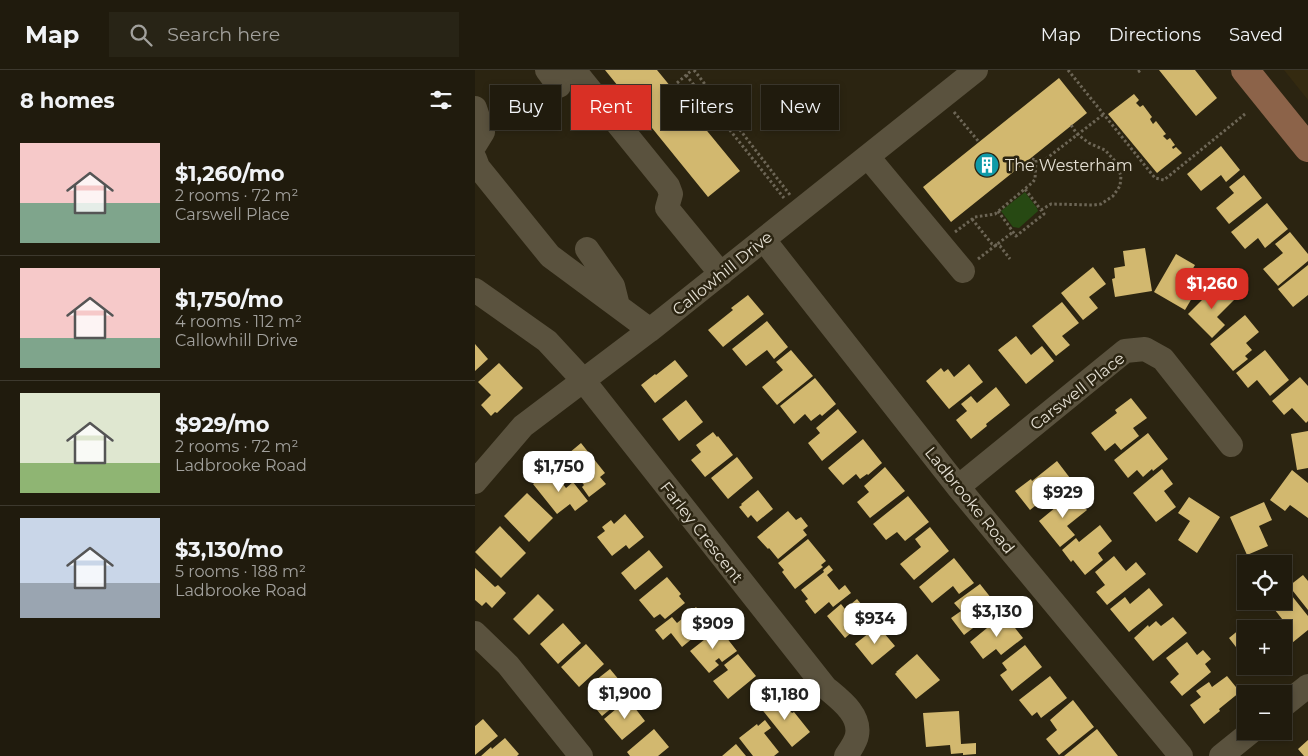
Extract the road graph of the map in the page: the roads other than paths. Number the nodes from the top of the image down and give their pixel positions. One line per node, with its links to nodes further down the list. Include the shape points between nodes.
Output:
1 (976, 70): 7 (street, Callowhill Drive)
2 (1245, 70): 6 (main road)
3 (560, 75): 12 (street, via 668,186 671,194 667,208)
4 (475, 108): 5 (street, via 483,132)
5 (475, 145)
6 (1308, 148)
7 (868, 157): 9 (street, Callowhill Drive); 11 (street, via 930,230)
8 (475, 160): 14 (street, via 550,256)
9 (764, 240): 12 (street, Callowhill Drive); 19 (street, Ladbrooke Road)
10 (587, 249): 14 (street, via 613,286)
11 (970, 265)
12 (721, 274): 15 (street, Callowhill Drive)
13 (475, 290): 16 (street, Farley Crescent, via 547,341)
14 (618, 306): 15 (street)
15 (650, 330): 16 (street, Callowhill Drive)
16 (583, 380): 18 (street, Callowhill Drive, via 523,426); 25 (street, Farley Crescent, via 825,687 848,708 857,725 857,736)
17 (1231, 445): 19 (street, Carswell Place, via 1163,359 1145,348 1125,351)
18 (475, 482)
19 (958, 487): 26 (street, Ladbrooke Road)
20 (475, 633): 24 (street, via 509,665)
21 (1308, 686): 22 (street)
22 (1292, 699)
23 (1241, 740): 27 (street)
24 (581, 756)
25 (846, 756)
26 (1181, 756)
27 (1221, 756)

